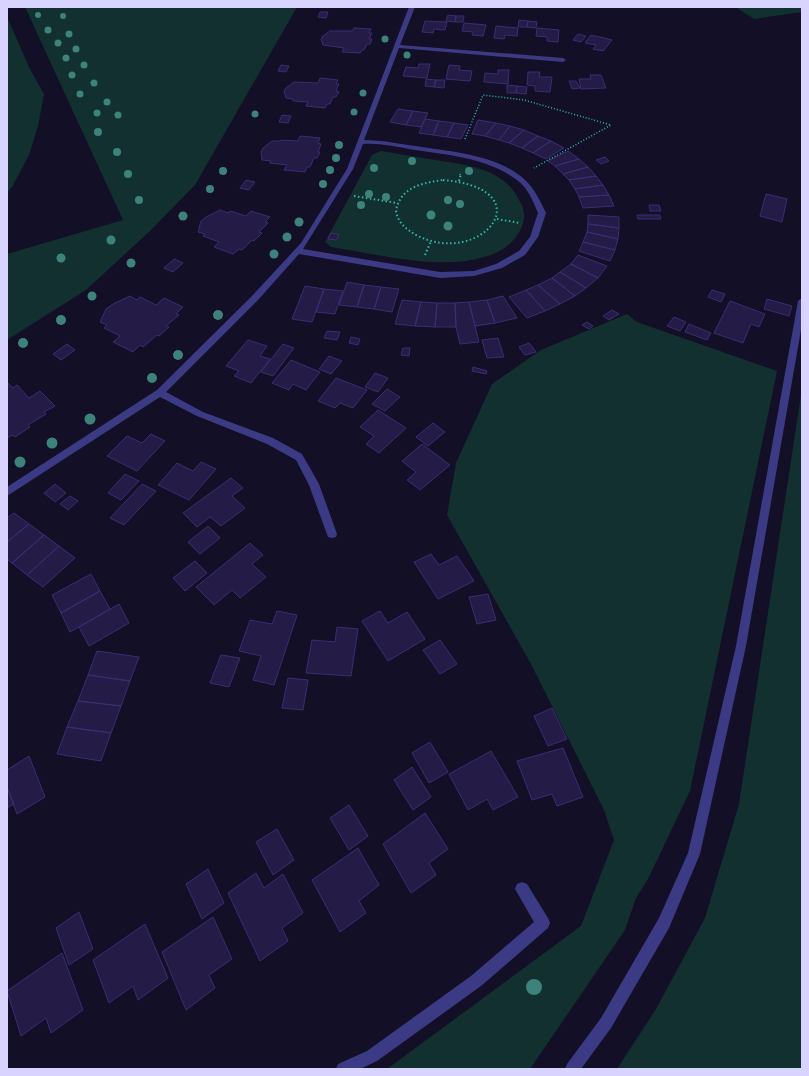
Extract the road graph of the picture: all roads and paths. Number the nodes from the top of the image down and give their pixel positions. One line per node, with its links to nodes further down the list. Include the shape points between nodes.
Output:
1 (412, 7): 2 (street)
2 (396, 46): 3 (street); 4 (street)
3 (563, 60)
4 (360, 142): 5 (street); 7 (street, via 350,169)
5 (458, 155): 6 (street, via 496,166); 6 (path, via 483,95 524,100 611,125)
6 (518, 177): 9 (street, via 532,192 542,213 534,237 522,253 499,266 474,273 440,275)
7 (336, 193): 8 (path); 9 (street)
8 (397, 203): 8 (path, via 403,194 427,182 459,181 486,192 498,209 497,219 491,228 480,236 448,243 431,241 414,235 402,226 396,214)
9 (298, 252): 11 (street, via 246,308)
10 (802, 302): 16 (street, via 741,646 694,854 660,930 606,1023)
11 (160, 392): 12 (street); 13 (street, via 200,414 270,441 299,457 314,484)
12 (7, 492)
13 (332, 534)
14 (522, 889): 15 (street, via 543,924 476,980 372,1056)
15 (343, 1069)
16 (572, 1069)

